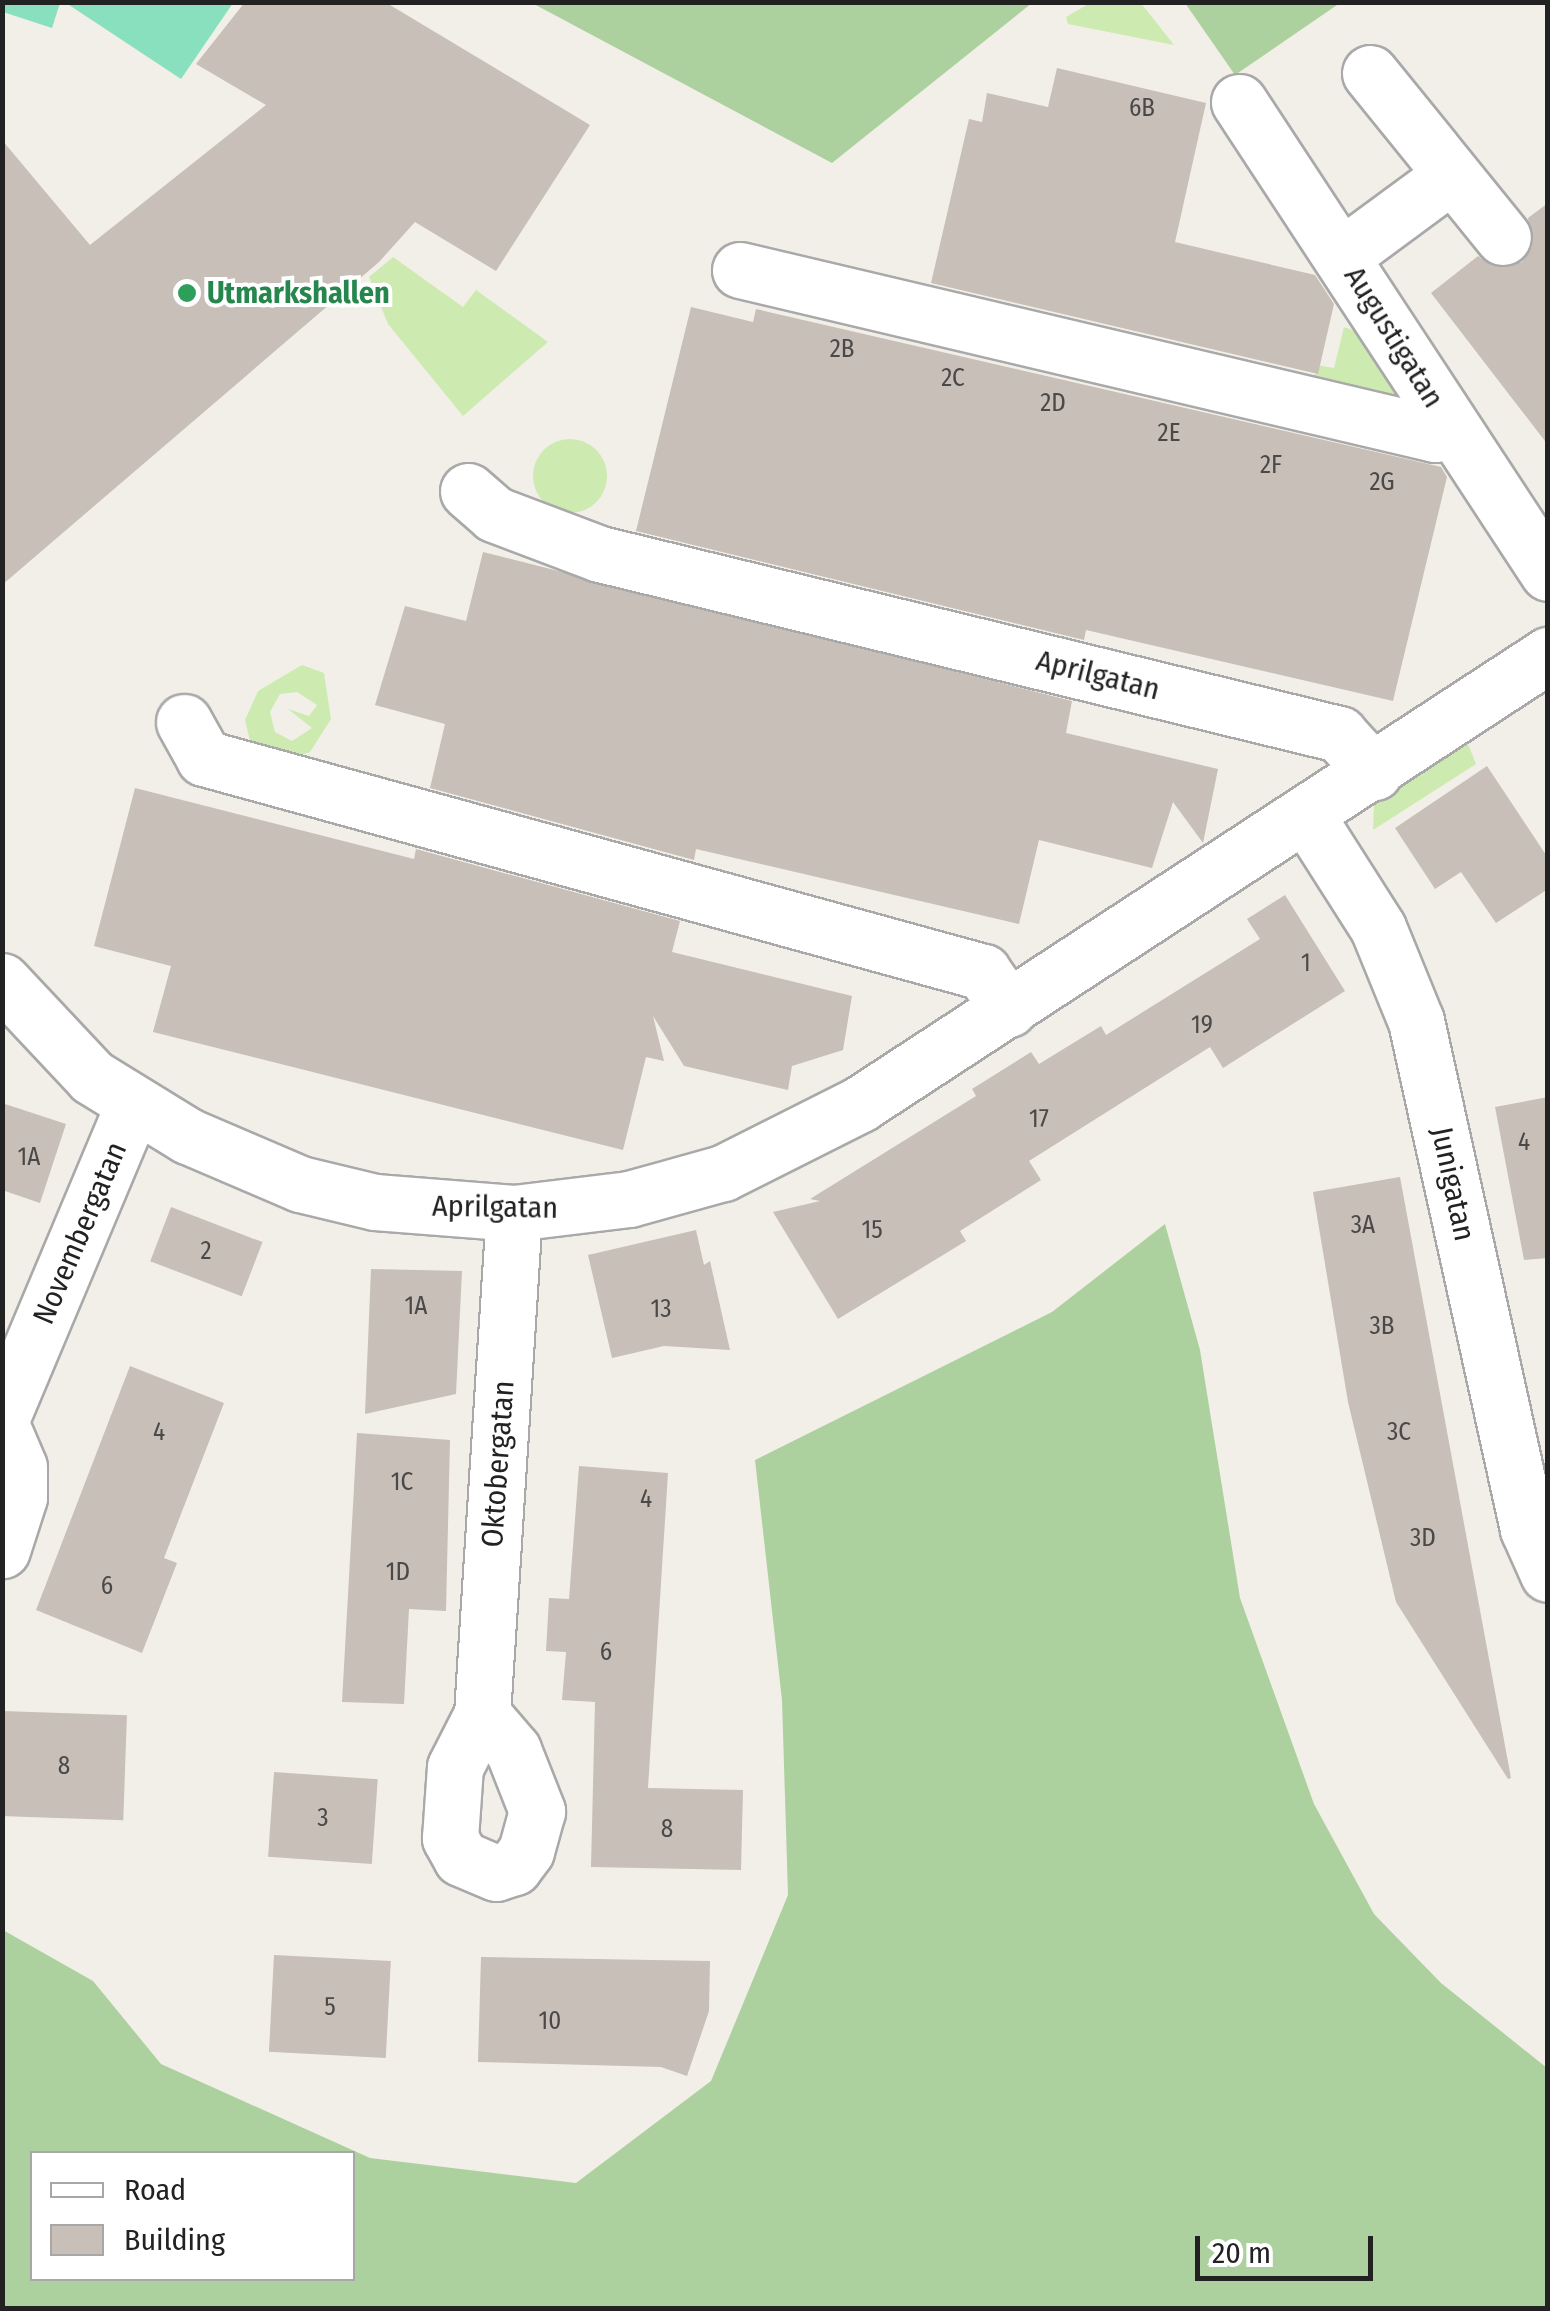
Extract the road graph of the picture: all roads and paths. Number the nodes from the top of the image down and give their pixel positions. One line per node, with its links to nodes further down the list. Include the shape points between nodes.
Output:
1 (1370, 73): 3 (street)
2 (1238, 102): 5 (street, Augustigatan)
3 (1450, 176): 4 (street); 5 (street)
4 (1503, 238)
5 (1343, 256): 7 (street, Augustigatan)
6 (740, 270): 7 (street, via 1434,434)
7 (1448, 425): 9 (street, Augustigatan)
8 (468, 491): 12 (street, Aprilgatan, via 494,514 600,554 1339,734)
9 (1548, 572)
10 (1548, 655): 12 (street, Aprilgatan)
11 (184, 722): 15 (street, via 204,758 983,972)
12 (1374, 772): 13 (street, Aprilgatan)
13 (1306, 814): 15 (street, Aprilgatan); 21 (street, Junigatan, via 1378,928 1416,1021 1528,1529)
14 (2, 980): 16 (street, Aprilgatan, via 92,1077)
15 (1009, 1009): 17 (street, Aprilgatan, via 843,1113 723,1173 630,1199)
16 (134, 1105): 17 (street, Aprilgatan, via 300,1184 375,1202); 18 (street, Novembergatan)
17 (514, 1213): 22 (street, Oktobergatan)
18 (2, 1417)
19 (2, 1428): 20 (street, via 18,1467 19,1498)
20 (2, 1550)
21 (1548, 1574)
22 (482, 1714)

